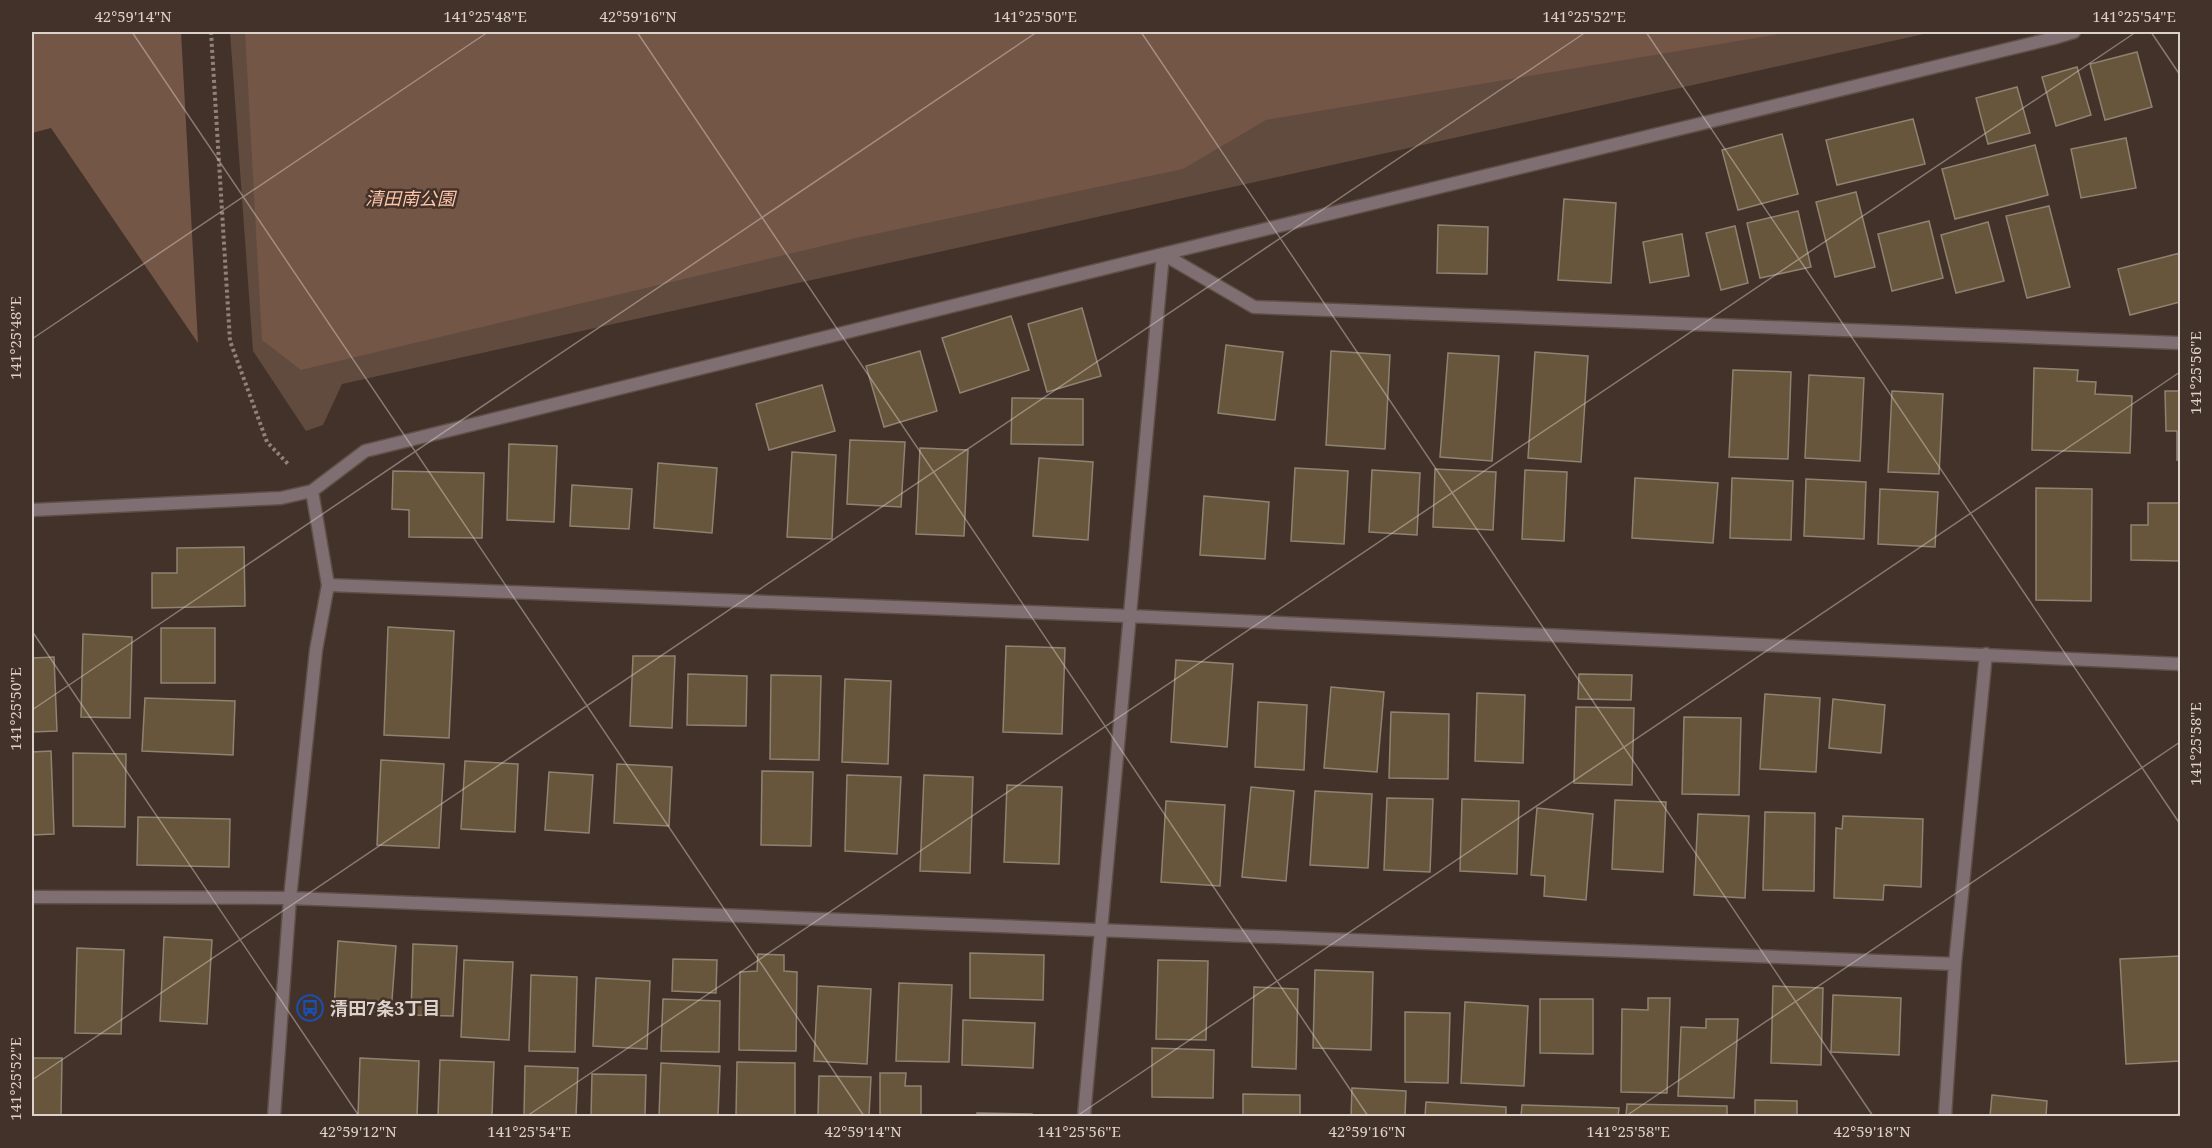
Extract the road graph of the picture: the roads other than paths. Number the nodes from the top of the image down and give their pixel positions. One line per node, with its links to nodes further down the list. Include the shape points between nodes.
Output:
1 (2074, 32): 2 (street)
2 (1163, 254): 3 (street, via 1254,307); 4 (street, via 365,451); 7 (street)
3 (2181, 343)
4 (312, 491): 5 (street, via 281,498); 6 (street)
5 (32, 510)
6 (328, 585): 7 (street); 11 (street, via 316,650)
7 (1129, 616): 8 (street); 12 (street)
8 (1986, 654): 9 (street); 13 (street)
9 (2181, 664)
10 (32, 897): 11 (street)
11 (290, 898): 12 (street); 14 (street)
12 (1100, 931): 13 (street); 15 (street)
13 (1955, 964): 16 (street)
14 (274, 1116)
15 (1084, 1116)
16 (1945, 1116)

